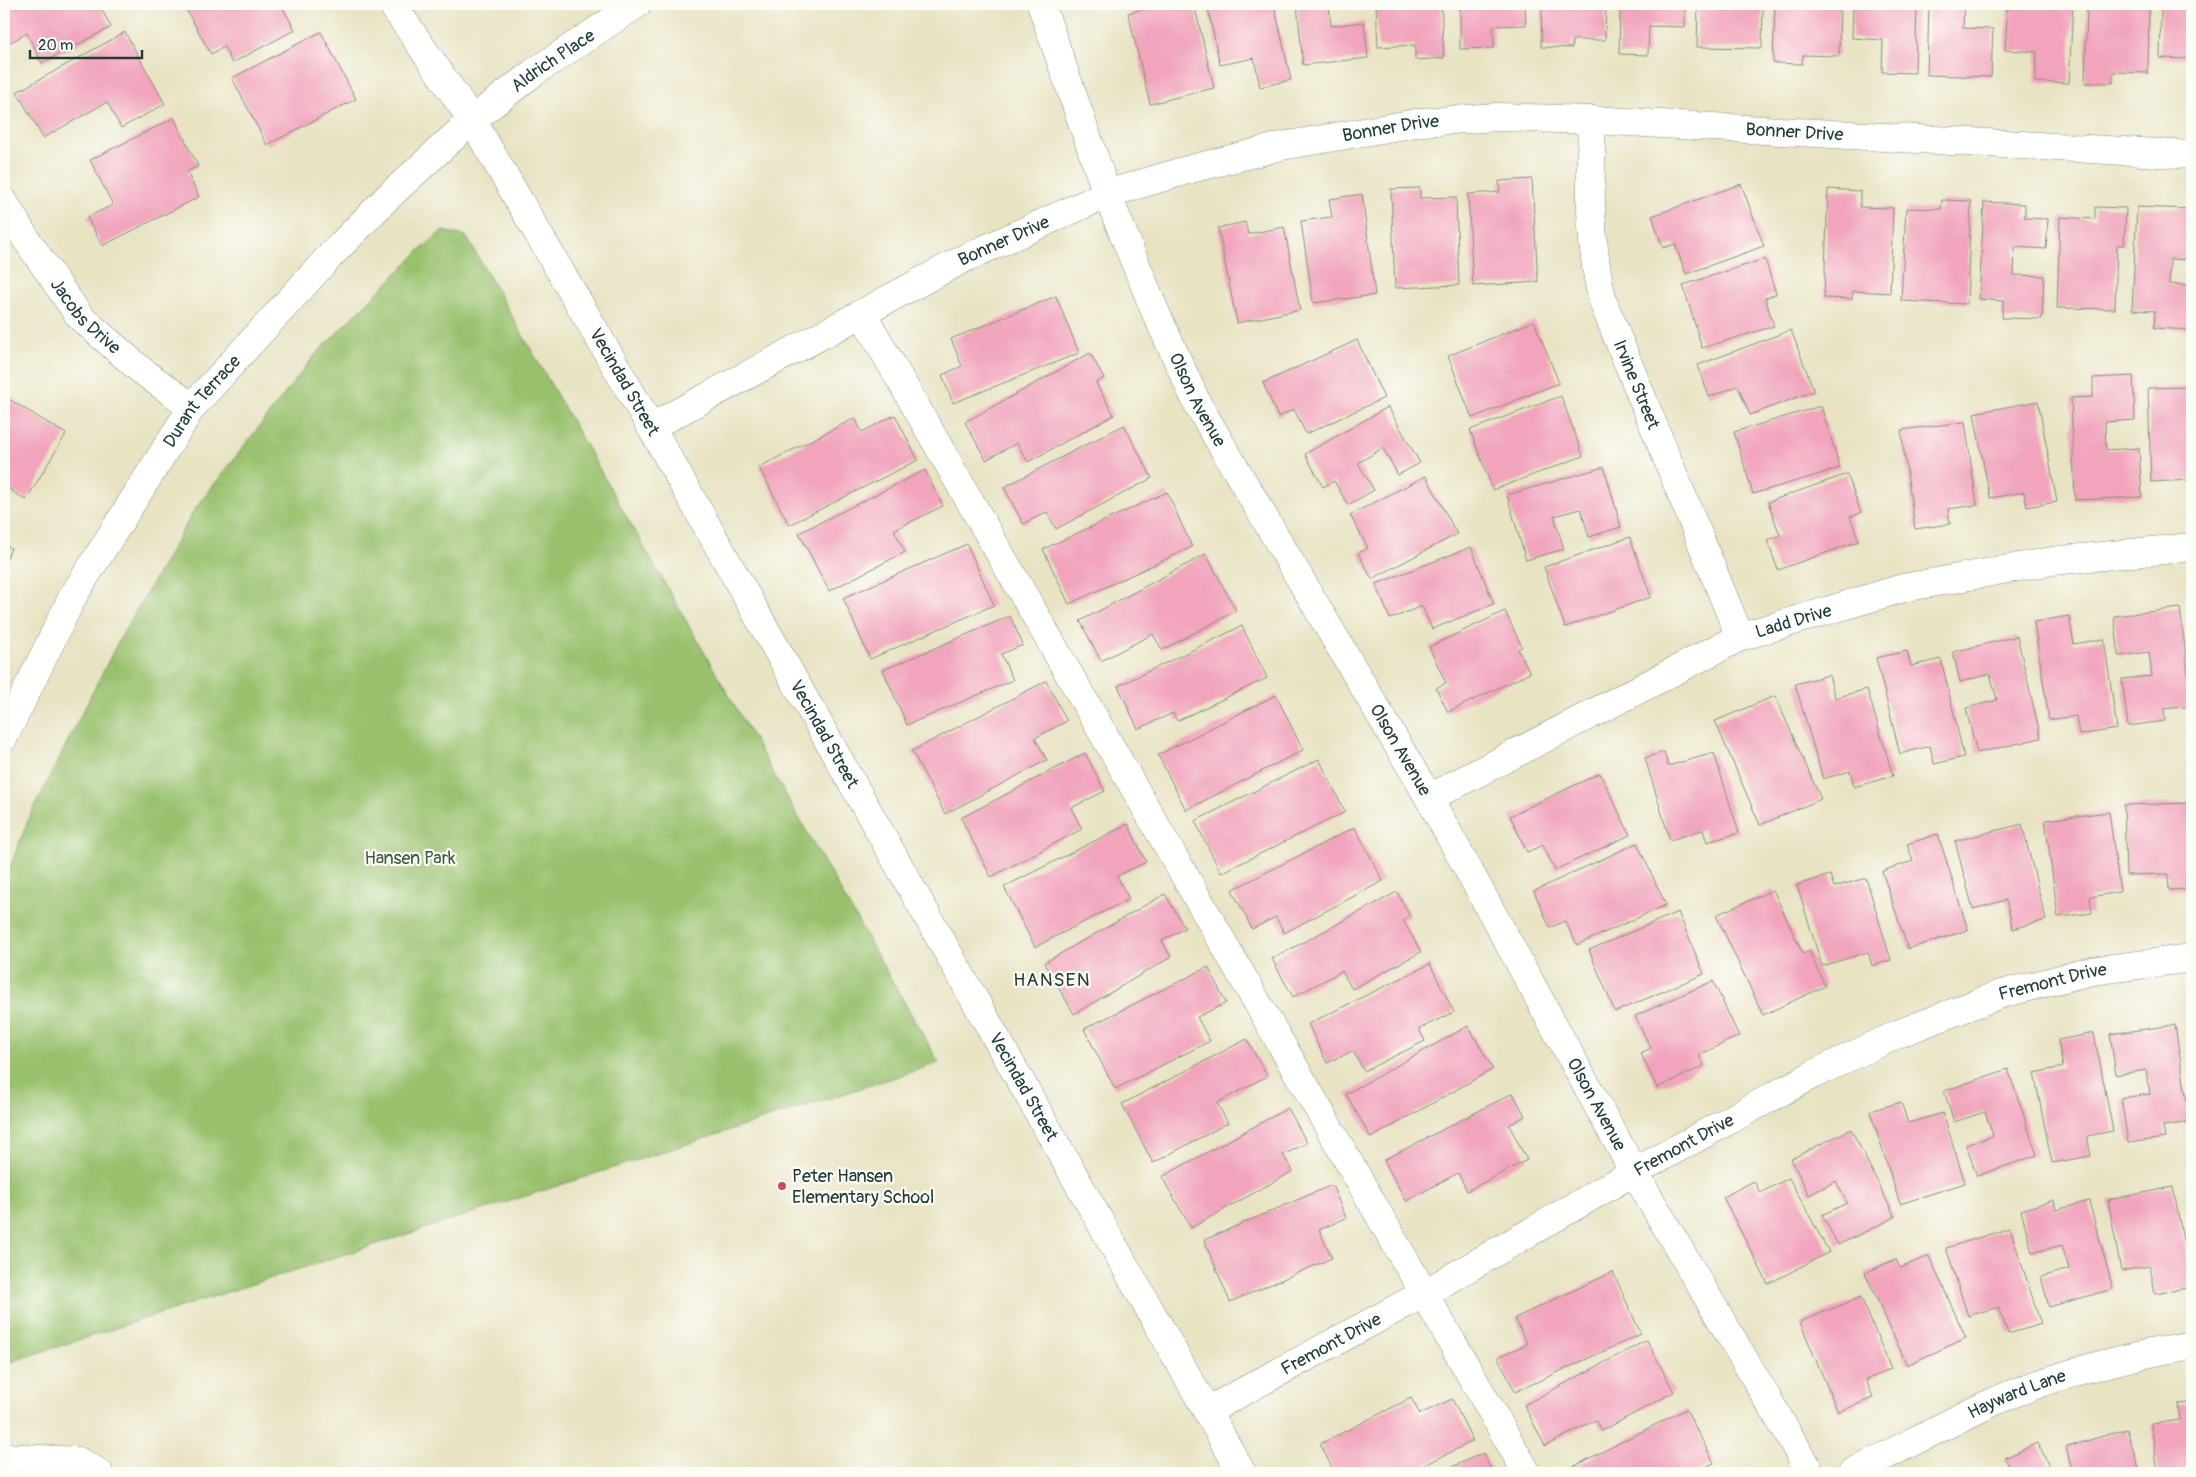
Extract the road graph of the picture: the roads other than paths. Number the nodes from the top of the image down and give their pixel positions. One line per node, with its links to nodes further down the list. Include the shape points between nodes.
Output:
1 (392, 4): 4 (street, Vecindad Street)
2 (637, 4): 4 (street, Aldrich Place, via 533,74)
3 (1041, 4): 7 (street, Olson Avenue)
4 (472, 120): 10 (street, Durant Terrace, via 342,244); 11 (street, Vecindad Street)
5 (1592, 120): 6 (street, Bonner Drive); 7 (street, Bonner Drive, via 1497,117 1422,122 1282,146); 13 (street, Irvine Street, via 1589,194 1595,269 1603,302)
6 (2192, 155)
7 (1107, 194): 9 (street, Bonner Drive, via 962,259); 15 (street, Olson Avenue, via 1198,405)
8 (4, 202): 10 (street, Jacobs Drive, via 80,317 142,371)
9 (862, 313): 11 (street, Bonner Drive); 18 (street)
10 (192, 407): 14 (street, Durant Terrace, via 73,596)
11 (651, 427): 20 (street, Vecindad Street)
12 (2192, 547): 13 (street, Ladd Drive, via 2052,561 1903,588)
13 (1740, 637): 15 (street, Ladd Drive)
14 (4, 737)
15 (1429, 798): 17 (street, Olson Avenue)
16 (2192, 958): 17 (street, Fremont Drive, via 2092,971 2001,994 1900,1033 1814,1074)
17 (1634, 1172): 18 (street, Fremont Drive); 25 (street, Olson Avenue)
18 (1425, 1293): 20 (street, Fremont Drive); 24 (street)
19 (2192, 1345): 26 (street, Hayward Lane, via 2136,1355 2052,1379 1992,1402)
20 (1206, 1411): 23 (street, Vecindad Street)
21 (17, 1463): 22 (street, via 78,1461)
22 (99, 1473)
23 (1242, 1473)
24 (1527, 1473)
25 (1811, 1473)
26 (1851, 1473)

